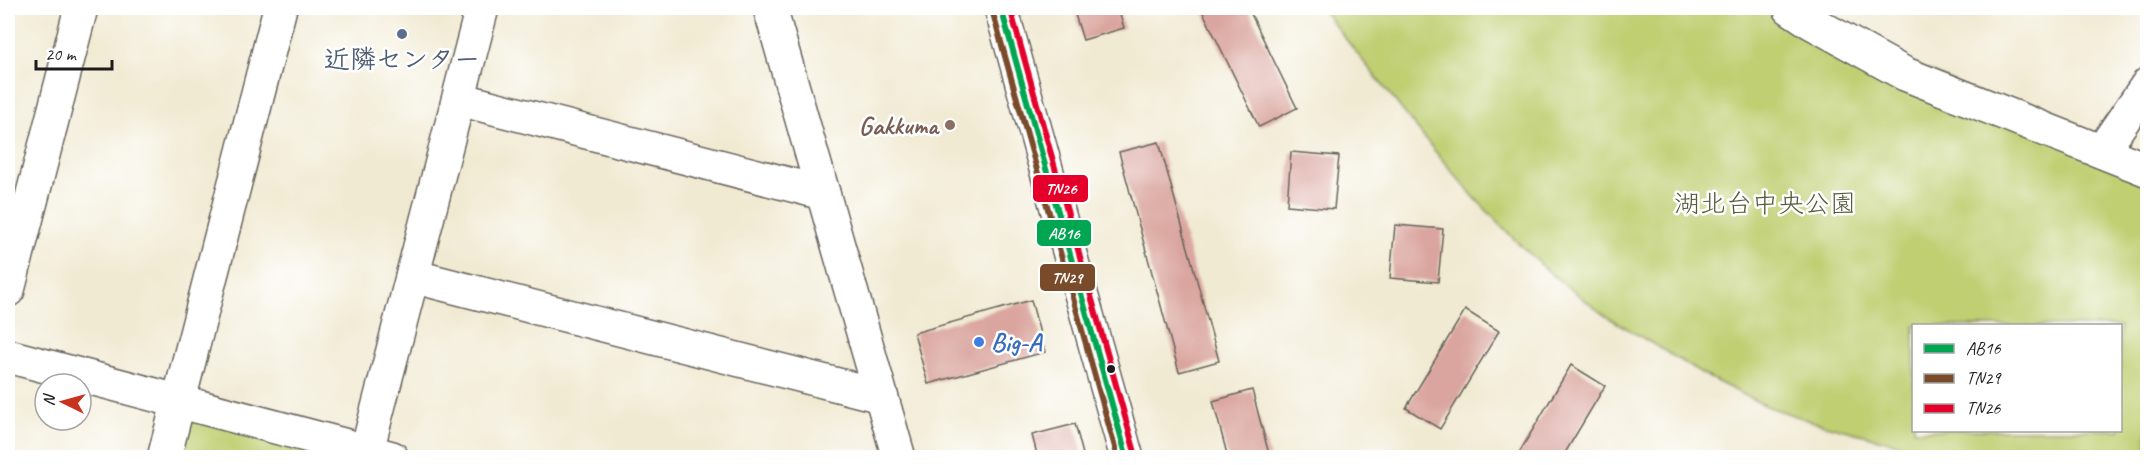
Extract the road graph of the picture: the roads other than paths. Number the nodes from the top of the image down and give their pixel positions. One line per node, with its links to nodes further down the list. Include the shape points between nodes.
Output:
1 (81, 8): 13 (street)
2 (280, 8): 16 (street)
3 (482, 8): 8 (street)
4 (770, 8): 11 (street)
5 (1001, 8): 20 (street)
6 (1790, 8): 9 (street, via 1905,74)
7 (2148, 84): 9 (street)
8 (459, 99): 11 (street); 12 (street)
9 (2103, 151): 10 (street)
10 (2148, 170)
11 (823, 193): 15 (street)
12 (412, 276): 15 (street); 17 (street)
13 (8, 290)
14 (8, 356): 16 (street)
15 (881, 396): 19 (street)
16 (178, 401): 17 (street); 18 (street)
17 (374, 455)
18 (164, 458)
19 (899, 458)
20 (1126, 458)

